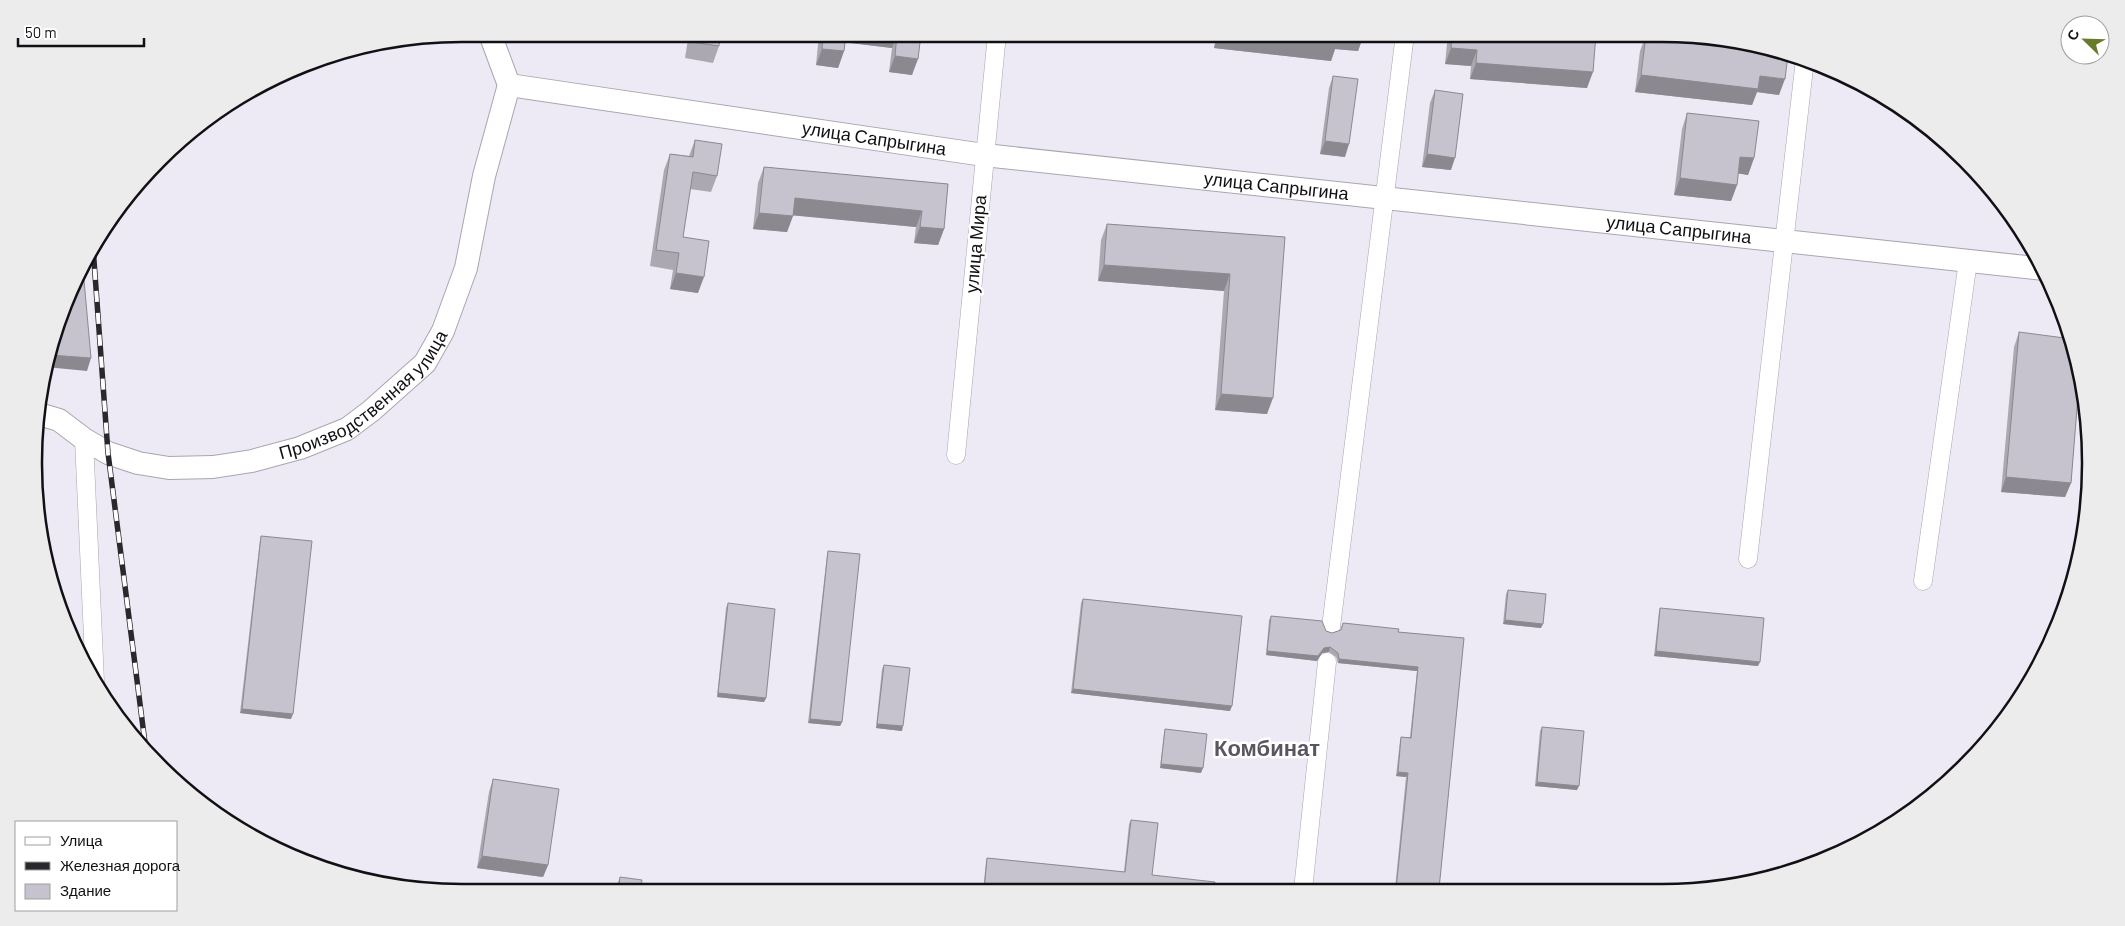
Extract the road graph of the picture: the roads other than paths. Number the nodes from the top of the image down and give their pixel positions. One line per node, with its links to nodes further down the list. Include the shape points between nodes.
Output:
1 (493, 42): 5 (street)
2 (996, 42): 6 (street, улица Мира)
3 (1404, 42): 7 (street)
4 (1804, 68): 8 (street)
5 (510, 85): 6 (street, улица Сапрыгина); 12 (street, Производственная улица, via 484,176 466,268 443,331 426,363 372,411 347,429 300,448 213,467 169,468 138,462 108,453)
6 (984, 155): 7 (street, улица Сапрыгина); 13 (street, улица Мира)
7 (1385, 198): 8 (street, улица Сапрыгина); 16 (street)
8 (1784, 242): 9 (street, улица Сапрыгина); 14 (street)
9 (1968, 261): 10 (street, улица Сапрыгина); 15 (street)
10 (2034, 268)
11 (45, 416): 12 (street, Производственная улица, via 59,420)
12 (84, 439): 18 (street)
13 (956, 455)
14 (1748, 559)
15 (1923, 581)
16 (1331, 627)
17 (1327, 662): 19 (street)
18 (94, 664)
19 (1305, 884)

